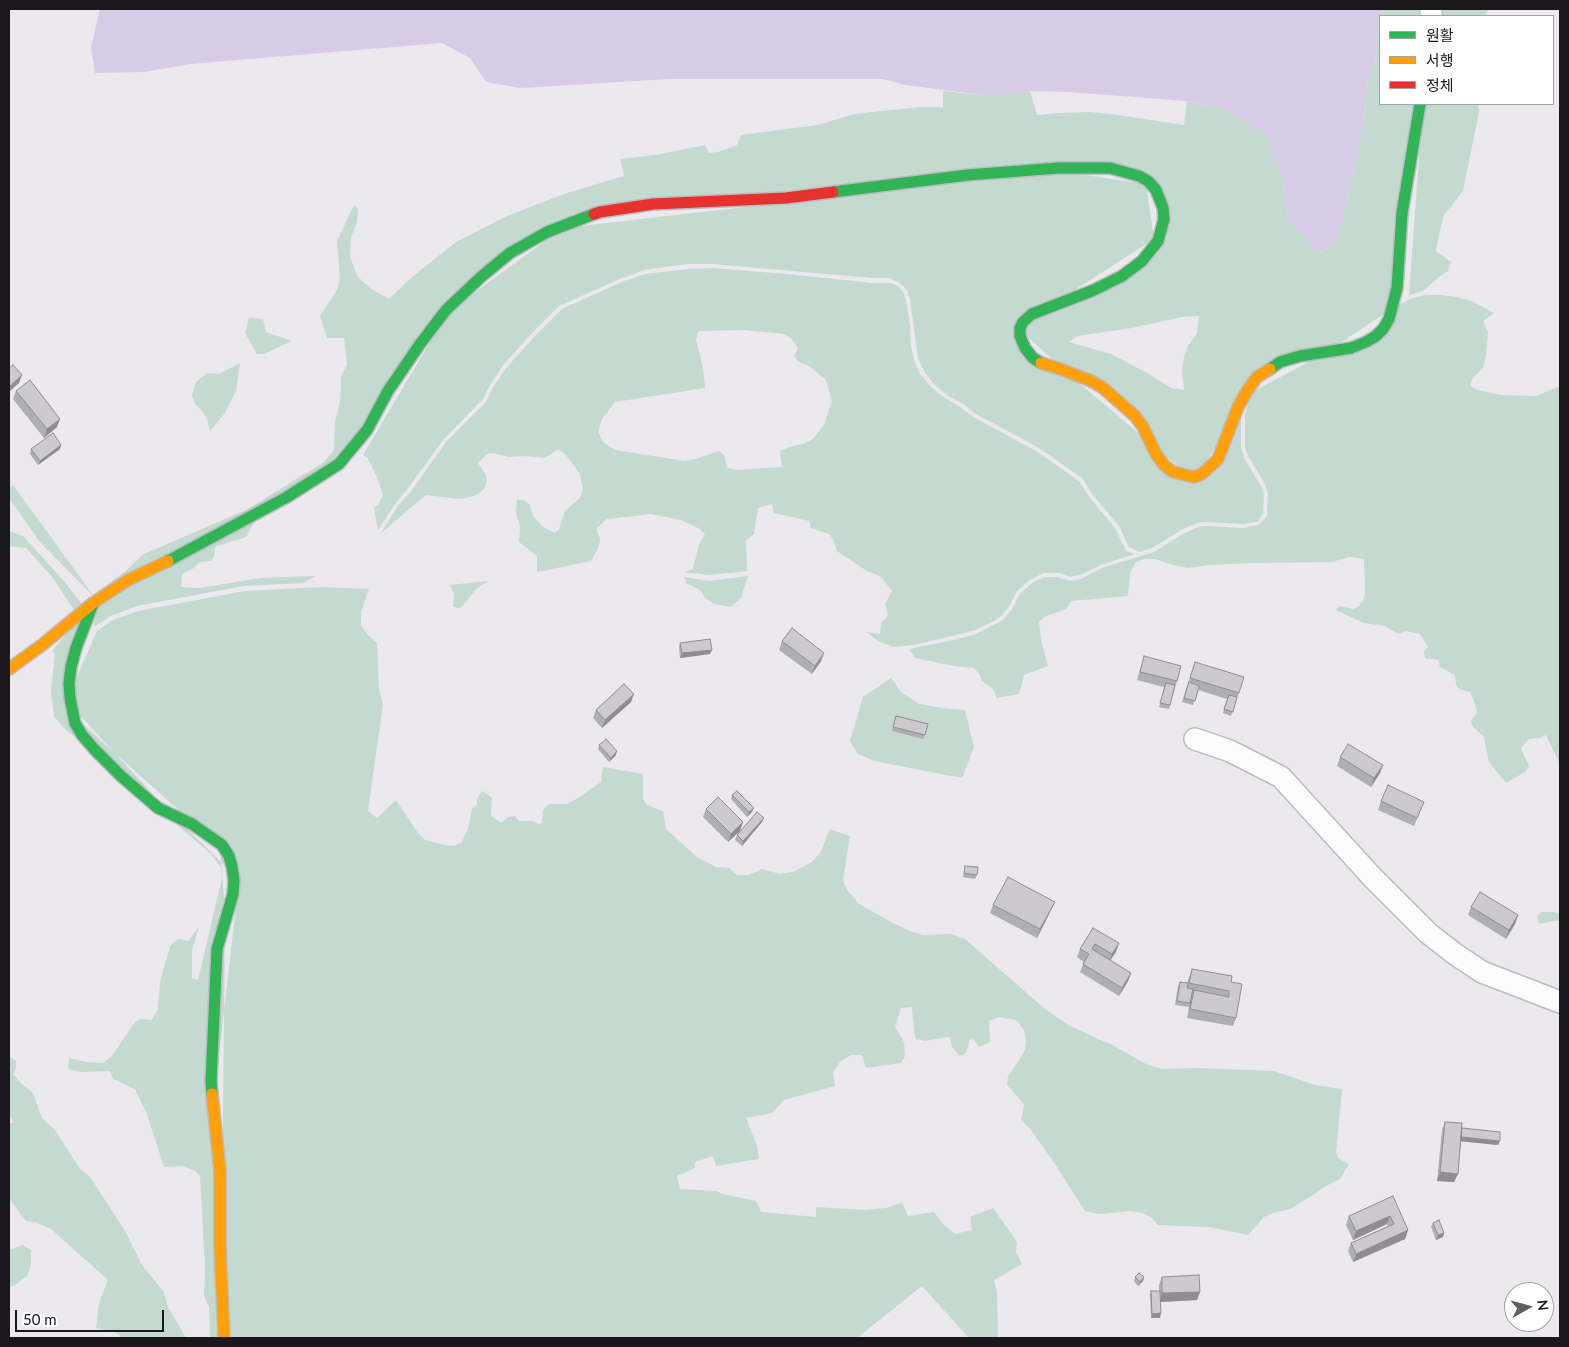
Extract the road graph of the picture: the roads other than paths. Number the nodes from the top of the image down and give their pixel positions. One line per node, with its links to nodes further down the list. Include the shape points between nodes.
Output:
1 (1420, 105): 2 (street, via 1402,213 1397,288 1389,319 1383,329 1366,342 1351,348 1287,360 1257,377 1238,408 1218,458 1202,474 1194,476 1173,472 1156,454 1135,416 1102,387 1038,362 1025,348 1020,336 1023,322 1032,314 1122,276 1151,251 1158,240 1164,208 1156,190 1139,176 1110,168 1058,168 968,175 786,198 652,204 600,212 562,225 510,253 446,310 388,392 363,436 339,464 287,497 128,580)
2 (93, 603): 3 (street); 6 (street, via 71,667 69,684 75,723 94,749 158,808 192,824 222,845 232,867 233,894 217,950 211,1081 220,1171)
3 (9, 670)
4 (1195, 740): 5 (street, via 1230,750 1281,777 1373,878 1455,954 1482,972)
5 (1560, 1002)
6 (224, 1338)

